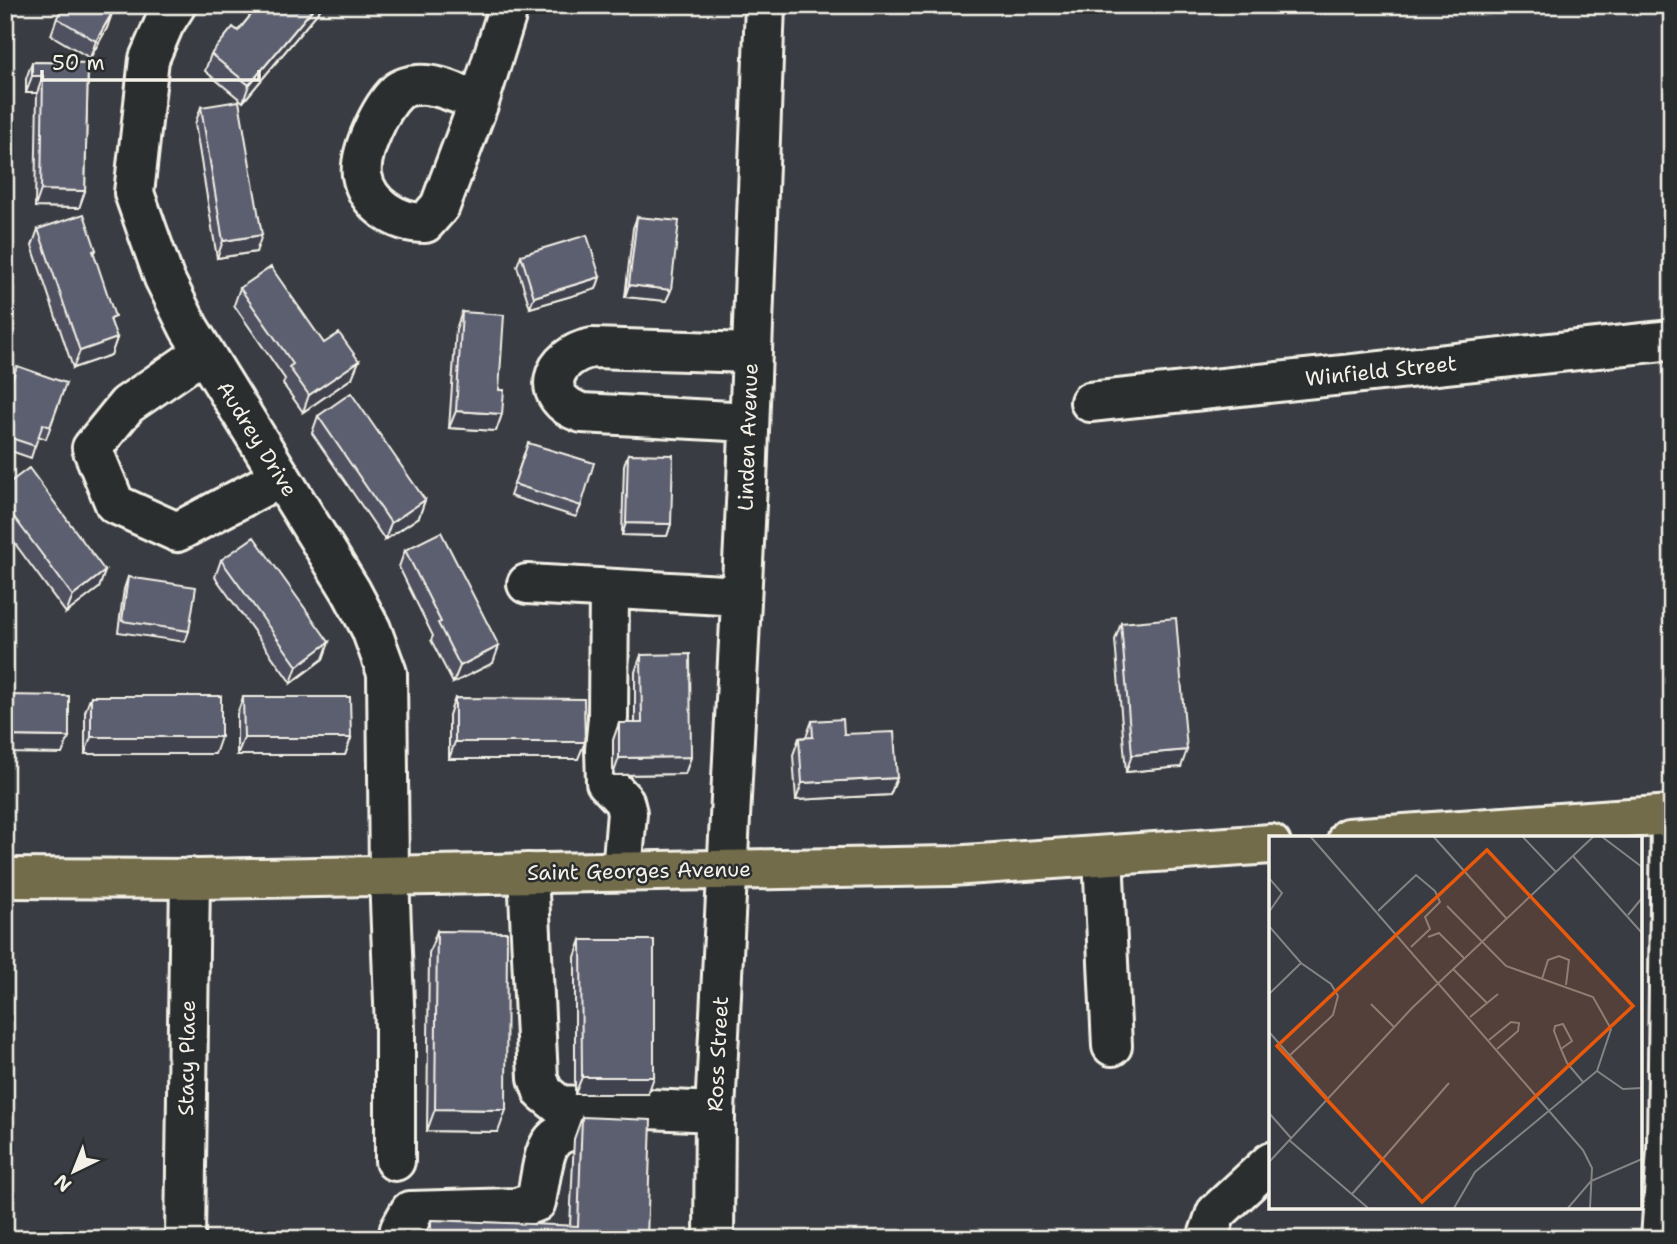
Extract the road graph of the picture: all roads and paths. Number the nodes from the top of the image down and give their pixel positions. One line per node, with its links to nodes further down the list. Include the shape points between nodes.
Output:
1 (176, 5): 6 (street, Audrey Drive, via 149,59 134,193 164,278)
2 (507, 5): 4 (street)
3 (765, 5): 7 (street, Linden Avenue)
4 (479, 102)
5 (1672, 340): 8 (street, Winfield Street)
6 (204, 352): 10 (street, Audrey Drive); 10 (street, via 127,405 92,448 115,504 177,532)
7 (752, 353): 9 (street, Linden Avenue); 9 (street, via 592,348 564,360 554,378 561,401 582,413)
8 (1090, 402)
9 (749, 422): 13 (street, Linden Avenue)
10 (281, 477): 21 (street, Audrey Drive, via 351,591 387,673)
11 (527, 584): 12 (street)
12 (609, 589): 13 (street); 19 (street, via 606,782 624,801 627,813)
13 (741, 596): 18 (street, Linden Avenue)
14 (1671, 815): 15 (main road); 26 (street)
15 (1376, 836)
16 (1269, 844): 17 (main road, Saint Georges Avenue)
17 (1103, 856): 18 (main road, Saint Georges Avenue, via 951,866); 24 (street)
18 (727, 869): 19 (main road, Saint Georges Avenue); 25 (street, Ross Street)
19 (622, 871): 20 (main road, Saint Georges Avenue)
20 (528, 873): 21 (main road, Saint Georges Avenue); 25 (street, via 538,1078 543,1092 559,1105)
21 (389, 876): 23 (main road, Saint Georges Avenue); 27 (street, Audrey Drive)
22 (5, 878): 23 (main road, Saint Georges Avenue)
23 (190, 878): 29 (street, Stacy Place)
24 (1112, 1046)
25 (715, 1122): 30 (street, via 584,1128 557,1134 546,1147 536,1202 516,1209 411,1211); 31 (street, Ross Street)
26 (1654, 1150): 33 (street)
27 (396, 1161)
28 (1269, 1164): 32 (street, via 1216,1213)
29 (185, 1239)
30 (398, 1239)
31 (714, 1239)
32 (1207, 1239)
33 (1661, 1239)

